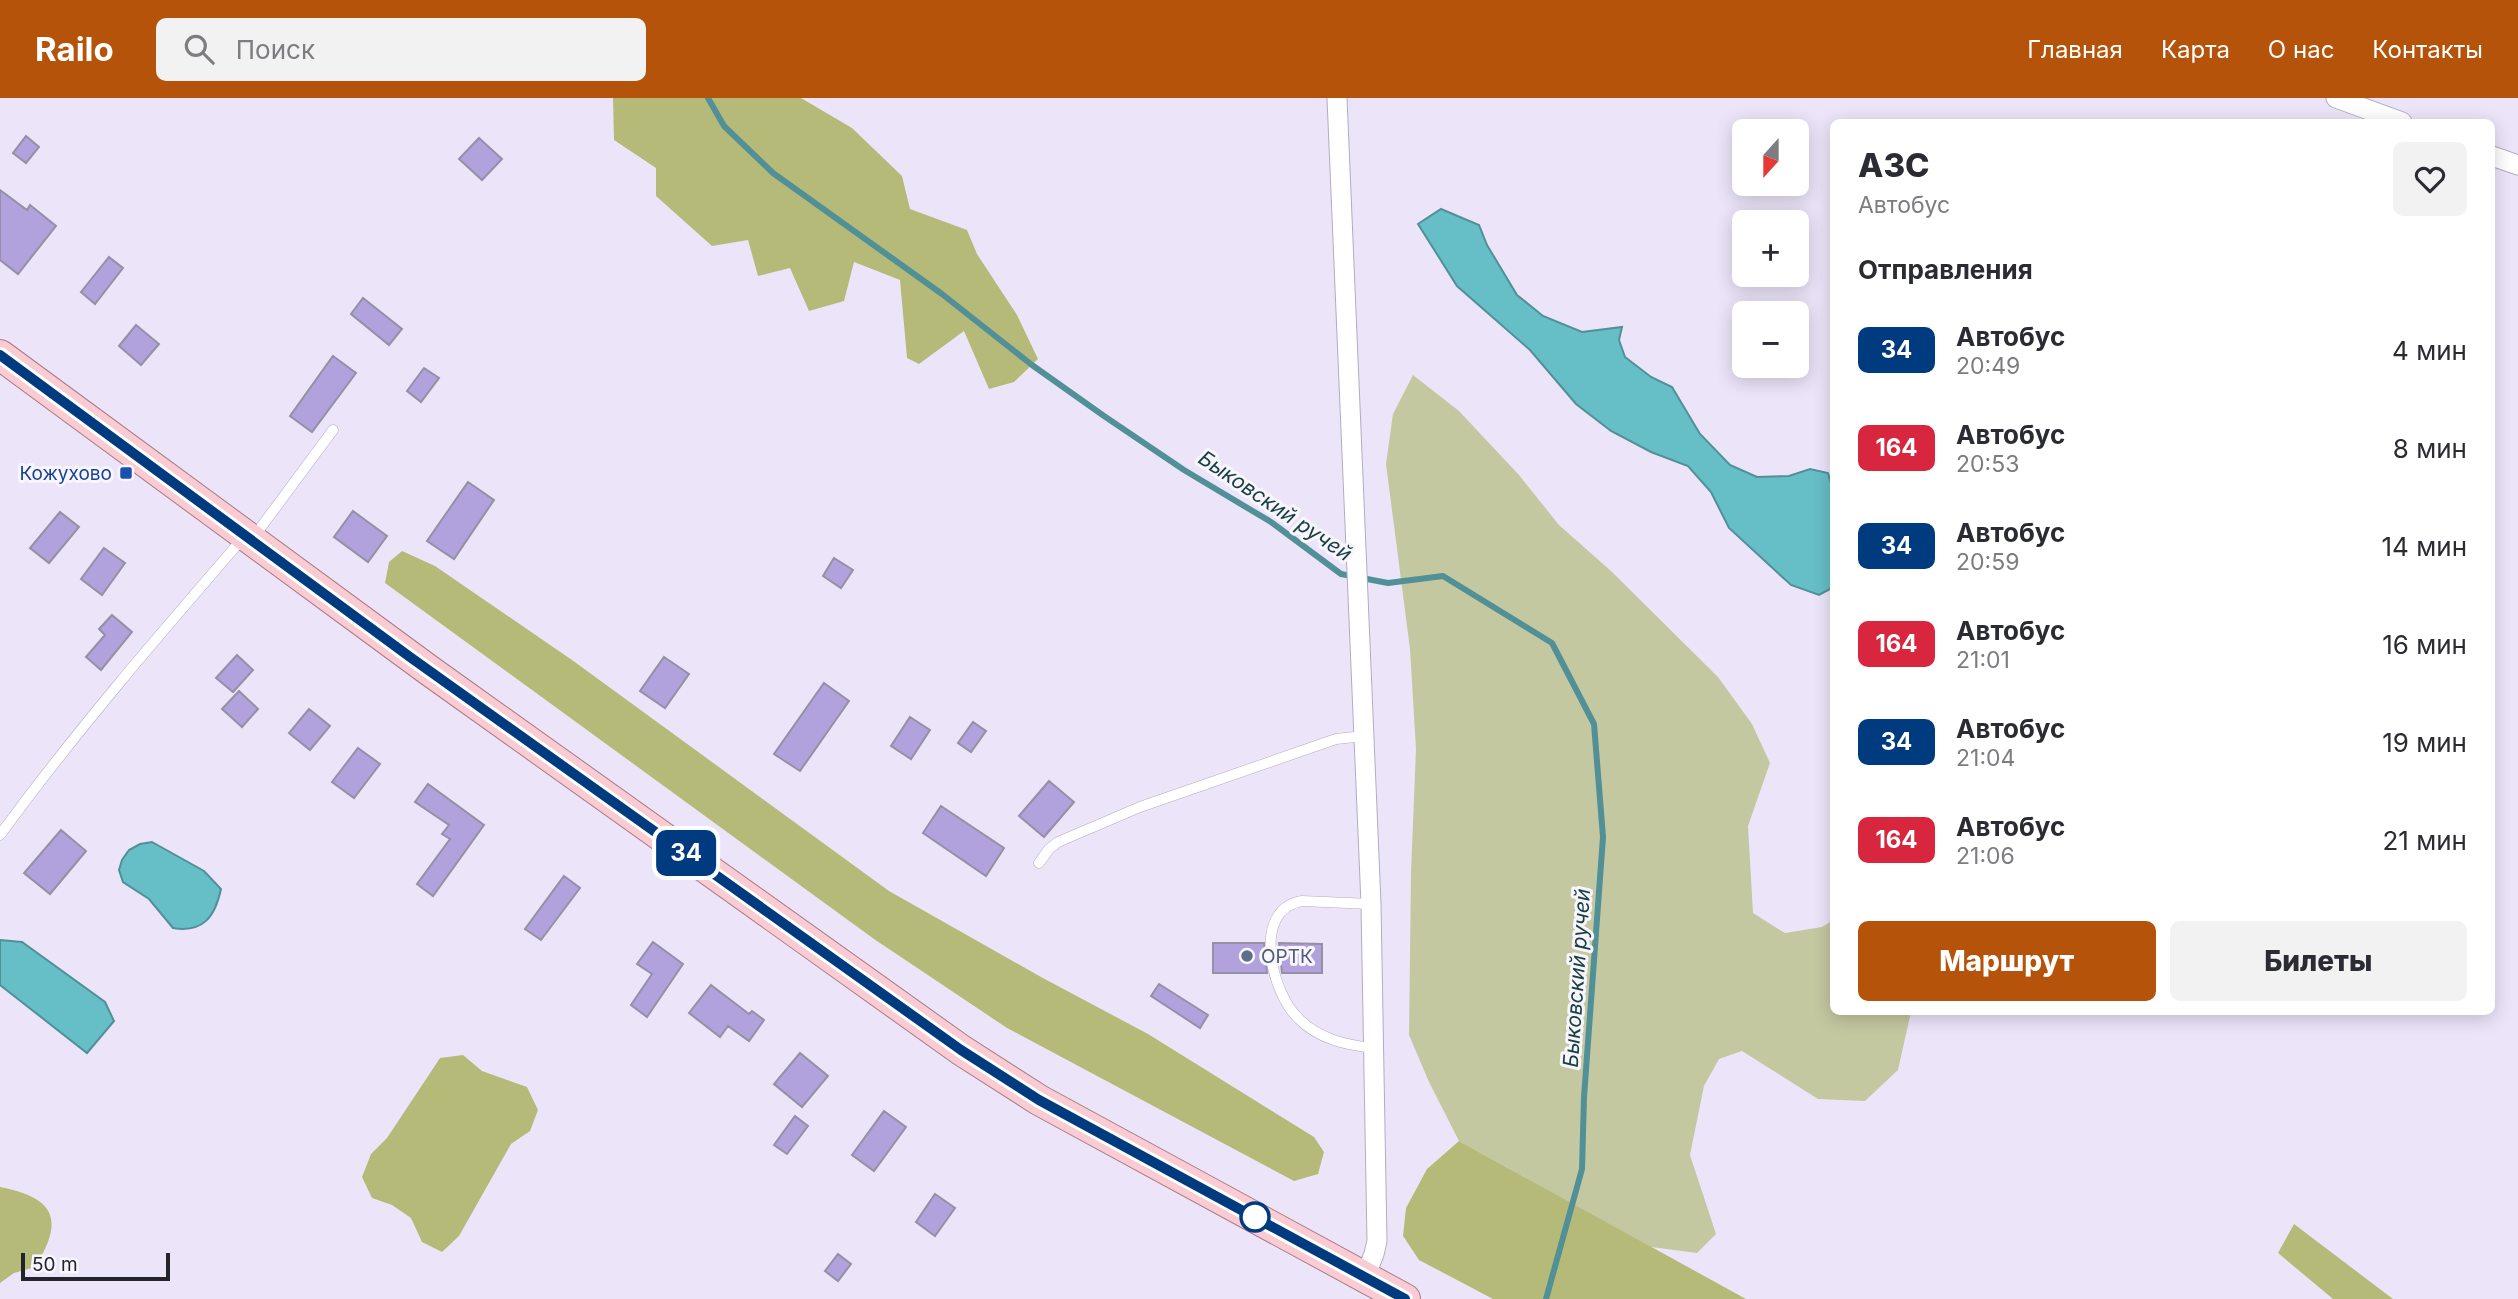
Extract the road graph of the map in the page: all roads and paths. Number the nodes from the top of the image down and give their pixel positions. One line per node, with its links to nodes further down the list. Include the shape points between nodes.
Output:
1 (1337, 98): 9 (street)
2 (2336, 98): 3 (street)
3 (2394, 119)
4 (2495, 157): 5 (street)
5 (2518, 166)
6 (0, 355): 8 (main road)
7 (333, 430): 8 (lane)
8 (248, 539): 10 (lane, via 137,660); 14 (main road, via 999,1075)
9 (1364, 736): 11 (lane, via 1336,739 1140,807 1058,842); 12 (street)
10 (0, 835)
11 (1039, 863)
12 (1371, 904): 13 (street); 13 (lane, via 1291,903 1279,913 1271,943 1277,987 1297,1017 1332,1040)
13 (1373, 1048): 14 (street, via 1377,1241)
14 (1365, 1277): 15 (main road)
15 (1403, 1298)

